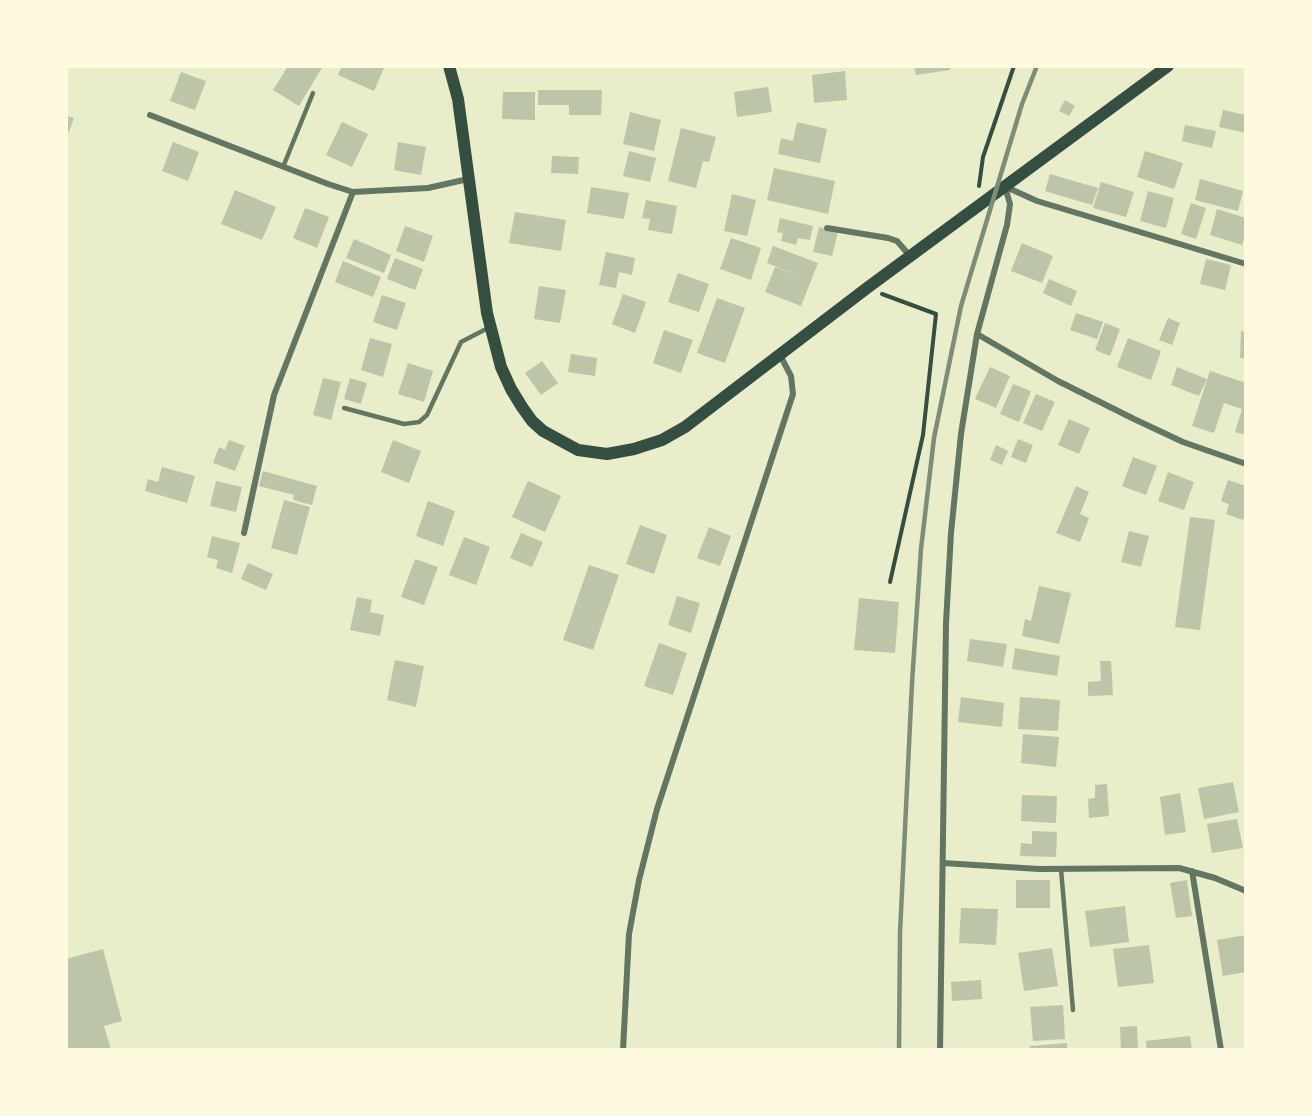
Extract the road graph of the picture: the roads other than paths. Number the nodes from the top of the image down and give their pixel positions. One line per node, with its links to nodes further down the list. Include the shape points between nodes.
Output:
1 (449, 66): 6 (main road, via 458,99)
2 (1168, 66): 7 (main road)
3 (313, 93): 5 (lane)
4 (150, 115): 5 (street)
5 (283, 167): 8 (street)
6 (468, 179): 8 (street, via 428,188); 12 (main road)
7 (1005, 187): 10 (main road); 11 (street, via 1037,201); 13 (street, via 1010,204 1007,225)
8 (353, 192): 17 (street, via 274,395)
9 (827, 228): 10 (street, via 888,238)
10 (910, 256): 14 (main road)
11 (1246, 264)
12 (490, 327): 14 (main road, via 506,378 532,421 578,450 607,454 670,436); 15 (lane, via 461,342 427,415 419,422 404,424)
13 (977, 334): 16 (street, via 1134,419 1183,442); 18 (street, via 961,434 950,555)
14 (780, 355): 23 (street, via 793,394 657,809 639,880 629,934)
15 (344, 408)
16 (1246, 464)
17 (244, 533)
18 (943, 863): 19 (street); 24 (street)
19 (1061, 869): 20 (street, via 1160,867); 22 (lane)
20 (1192, 872): 21 (street); 25 (street)
21 (1246, 891)
22 (1073, 1010)
23 (623, 1050)
24 (940, 1050)
25 (1221, 1050)

